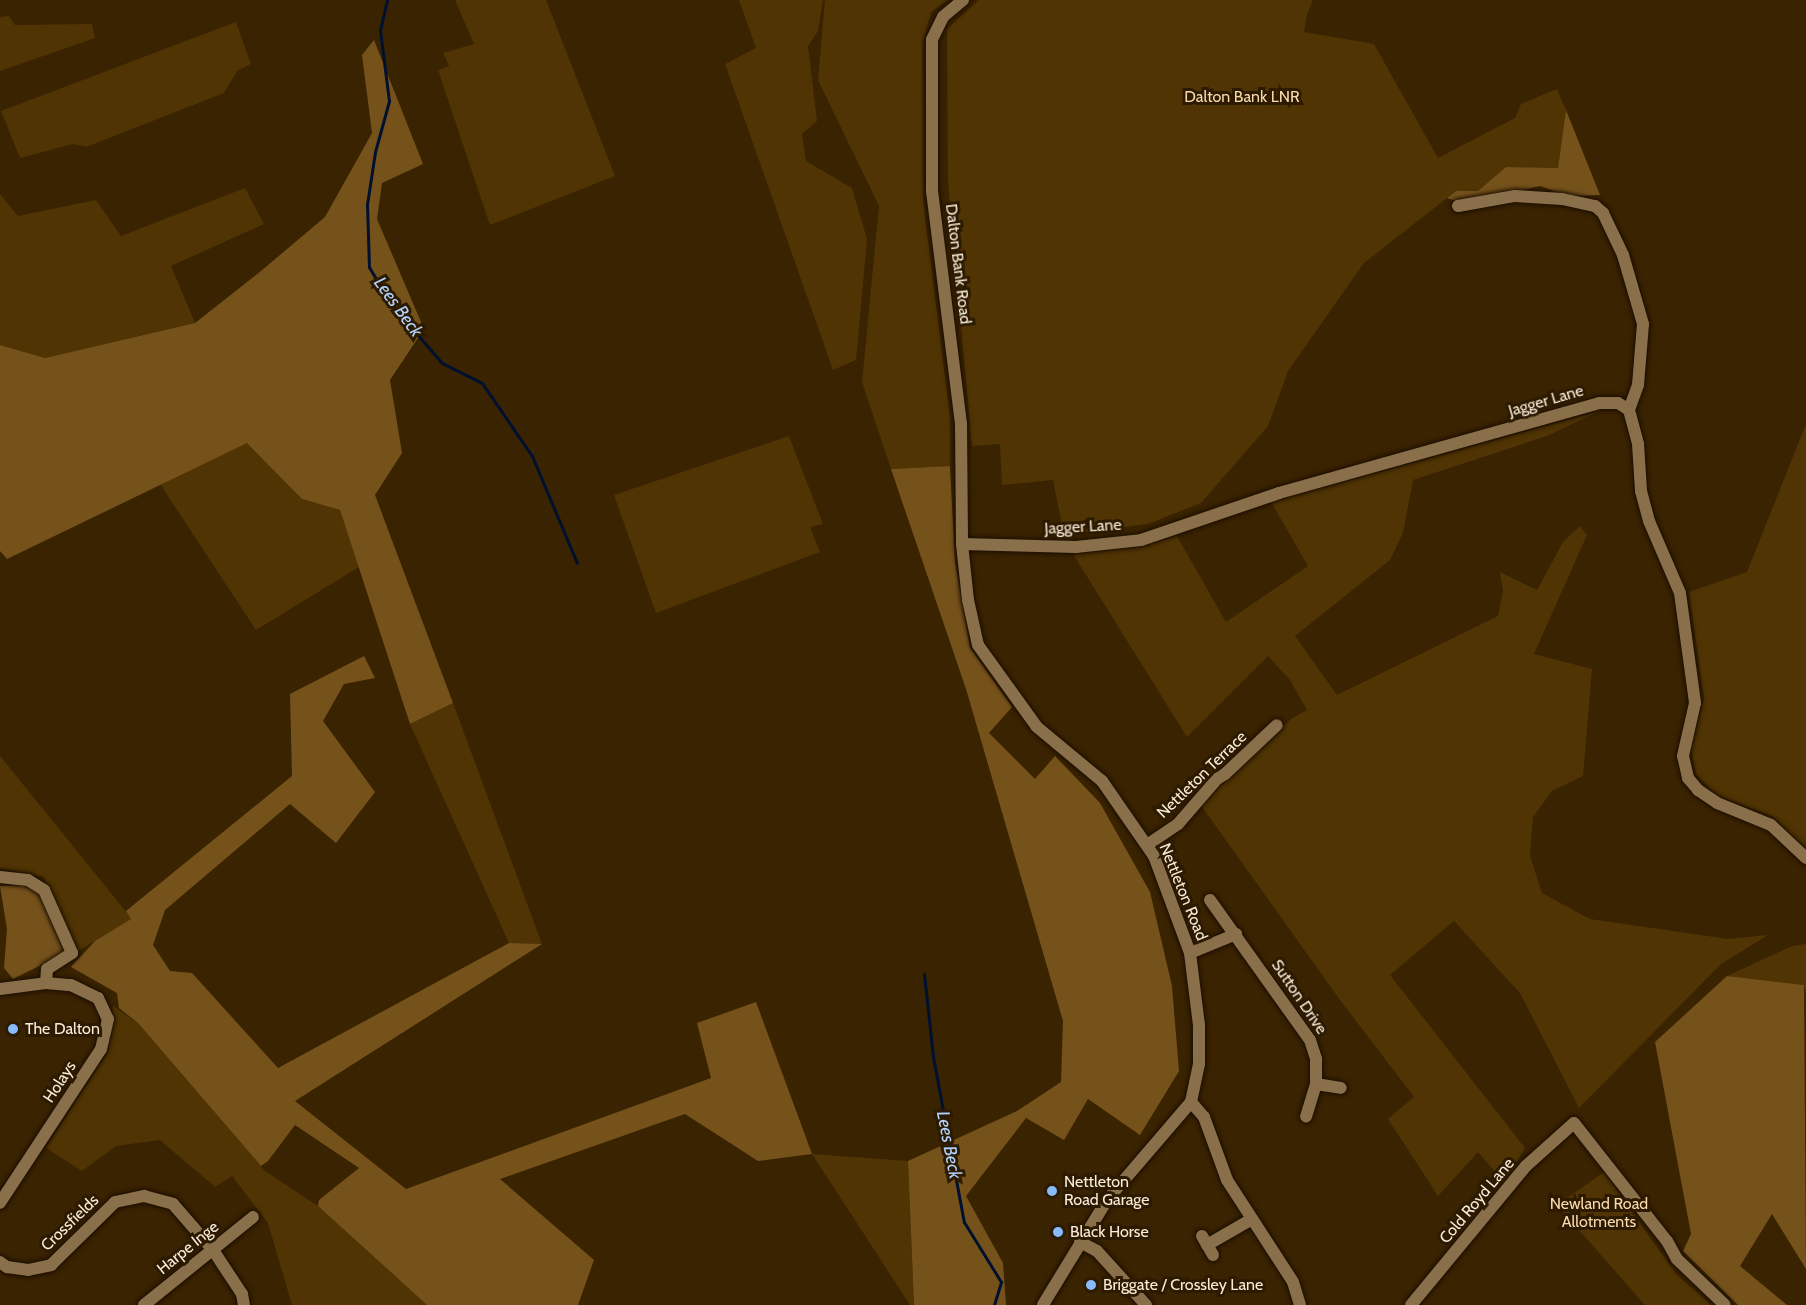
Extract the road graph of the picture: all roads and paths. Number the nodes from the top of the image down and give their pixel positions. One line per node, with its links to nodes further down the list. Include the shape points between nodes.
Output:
1 (963, 0): 4 (street, Dalton Bank Road, via 943,17 932,40 932,191 961,424)
2 (1458, 206): 3 (street, via 1515,196 1562,199 1595,207 1603,213 1623,255 1643,324 1638,385)
3 (1629, 410): 4 (street, Jagger Lane, via 1618,403 1599,403 1279,493 1141,540 1076,547); 7 (street, via 1649,521 1680,593 1695,703 1683,756 1688,778 1717,803 1771,825)
4 (962, 544): 6 (street, Nettleton Road, via 978,645 1037,727 1102,781)
5 (1277, 724): 6 (street, Nettleton Terrace, via 1217,779 1178,824)
6 (1147, 845): 11 (street, Nettleton Road)
7 (1806, 858)
8 (0, 877): 12 (street, via 28,880 44,890 72,953 47,969)
9 (1210, 900): 10 (street, Sutton Drive)
10 (1236, 934): 11 (street); 14 (street, Sutton Drive, via 1310,1040 1316,1059)
11 (1190, 953): 16 (street, Nettleton Road, via 1199,1025 1199,1064)
12 (46, 983): 13 (street, Holays); 18 (street, Holays, via 71,985 98,998 108,1019 101,1049)
13 (0, 989)
14 (1316, 1084): 15 (street); 17 (street, Sutton Drive)
15 (1341, 1088)
16 (1191, 1102): 20 (street, via 1204,1117 1227,1180); 21 (street, Nettleton Road, via 1107,1200)
17 (1306, 1117)
18 (0, 1203)
19 (253, 1217): 23 (street, Harpe Inge)
20 (1252, 1219): 22 (street); 29 (street, via 1293,1282)
21 (1080, 1242): 27 (street, Nettleton Road); 28 (street, via 1097,1251)
22 (1208, 1245)
23 (213, 1250): 24 (street, Crossfields, via 173,1203 144,1196 115,1202 51,1265 28,1270); 25 (street, Harpe Inge); 26 (street, Crossfields, via 242,1294)
24 (0, 1262)
25 (144, 1305)
26 (243, 1305)
27 (1043, 1305)
28 (1146, 1305)
29 (1300, 1305)
30 (1411, 1305): 31 (street, Cold Royd Lane, via 1519,1175 1574,1123 1677,1259)
31 (1725, 1305)

